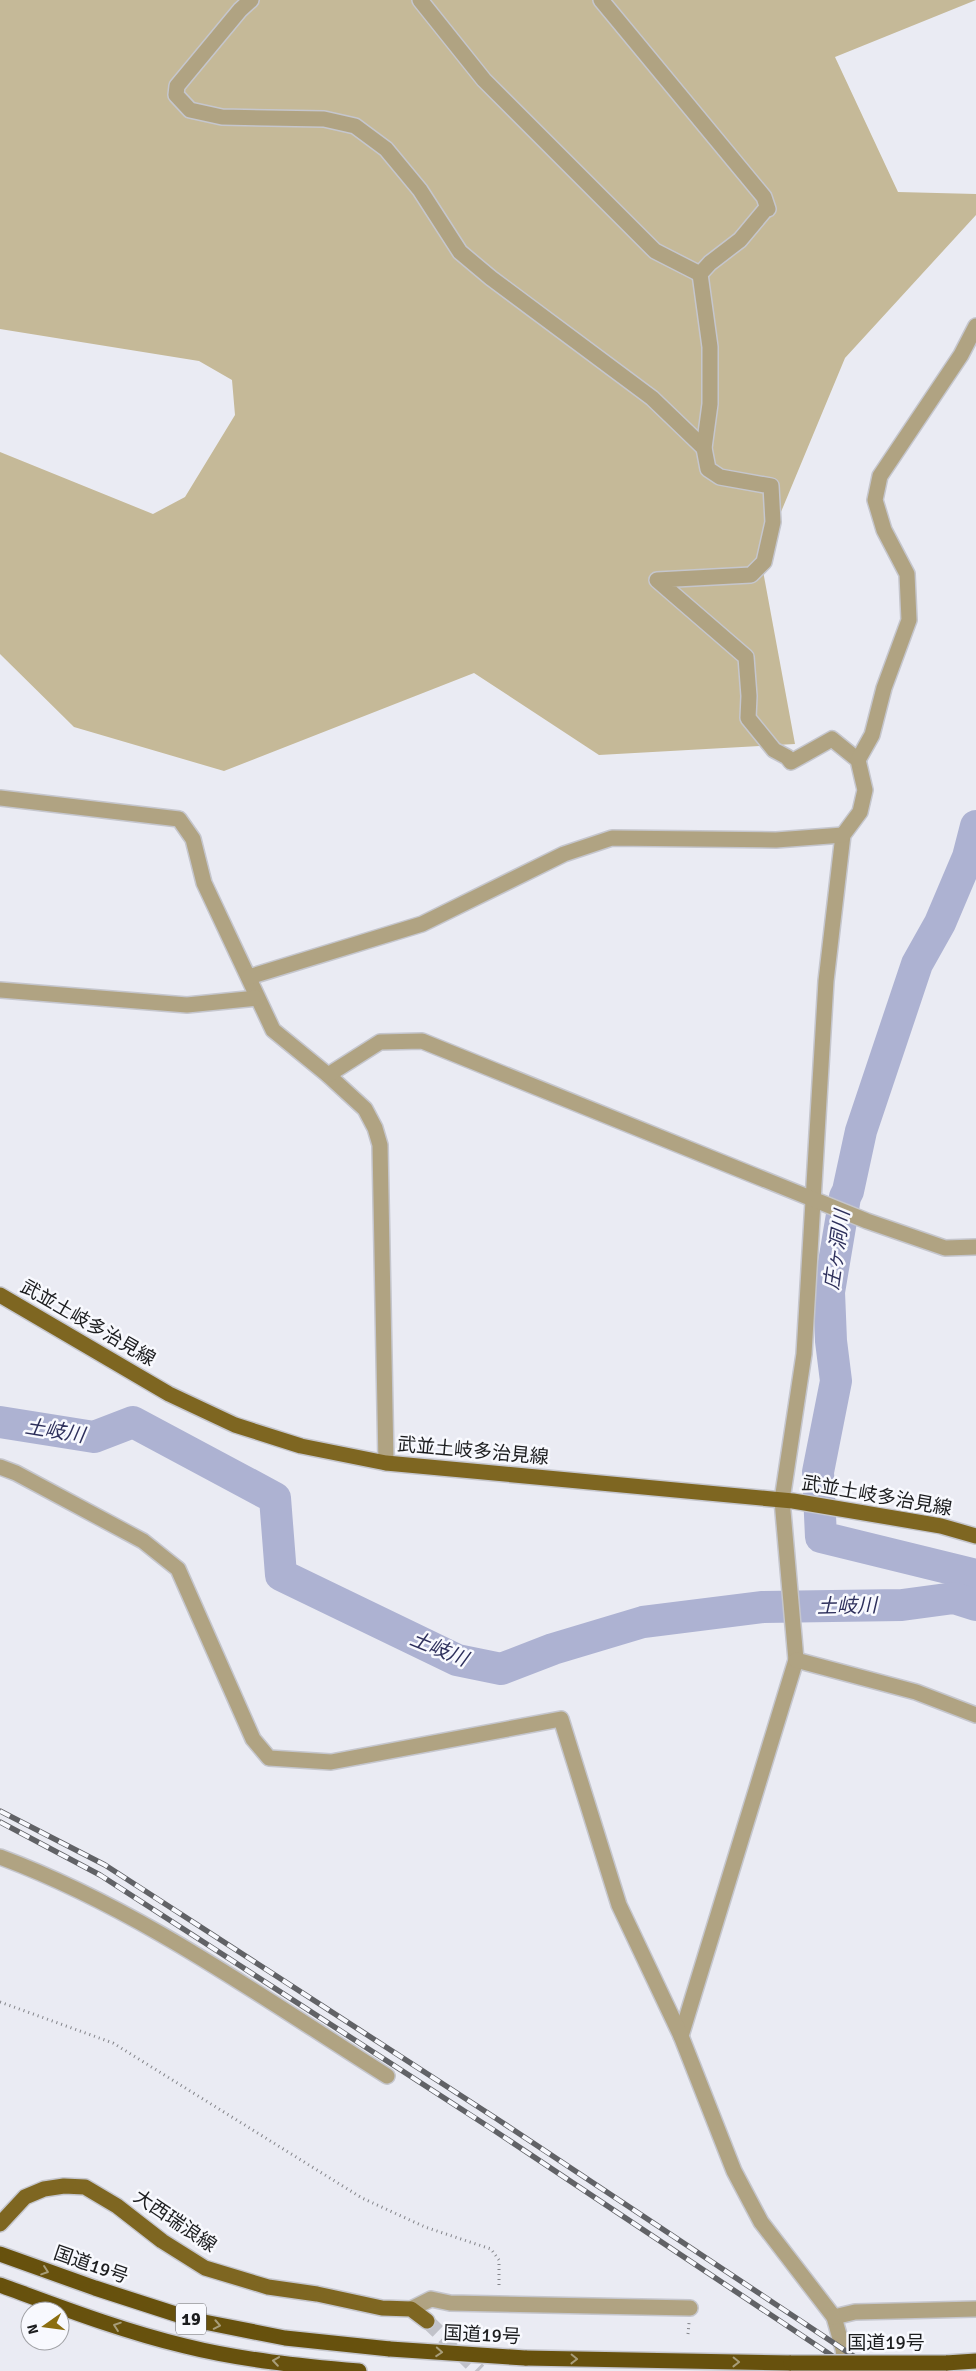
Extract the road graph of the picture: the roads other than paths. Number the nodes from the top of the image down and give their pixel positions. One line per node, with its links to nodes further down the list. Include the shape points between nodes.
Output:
1 (251, 0): 6 (street, via 177,86 176,95 190,110 222,118 324,120 355,126 386,149 420,190 460,252 652,398)
2 (420, 0): 4 (street, via 484,80 655,251)
3 (601, 0): 4 (street, via 764,197 768,209 740,240)
4 (700, 274): 6 (street, via 710,347 710,404)
5 (976, 326): 7 (street, via 961,355 880,476 875,500 884,530 907,574 908,620 884,688 872,735)
6 (704, 448): 7 (street, via 708,469 720,477 771,486 772,522 764,562 751,575 657,580 746,657 748,718 774,750 791,762 832,739)
7 (858, 760): 9 (street, via 865,790 860,812)
8 (0, 798): 10 (street, via 179,819 193,839 204,883)
9 (843, 835): 10 (street, via 776,840 612,838 564,854 422,924); 14 (street, via 826,981)
10 (249, 977): 12 (street)
11 (0, 990): 12 (street, via 187,1005)
12 (257, 998): 13 (street, via 273,1030)
13 (328, 1075): 14 (street, via 380,1042 422,1040); 17 (street, via 365,1109 380,1145)
14 (812, 1198): 15 (street, via 945,1248); 19 (street, via 804,1354)
15 (976, 1247)
16 (0, 1295): 17 (main road, 武並土岐多治見線, via 169,1394 235,1425 301,1446)
17 (386, 1463): 19 (main road, 武並土岐多治見線)
18 (0, 1467): 24 (street, via 143,1541 178,1569 253,1739 269,1758 331,1762 561,1719 619,1905)
19 (786, 1504): 20 (main road, 武並土岐多治見線, via 842,1509 940,1526); 21 (street)
20 (976, 1536)
21 (796, 1660): 22 (street, via 916,1692); 24 (street)
22 (976, 1715)
23 (0, 1857): 25 (street, via 35,1870 168,1937)
24 (681, 2036): 32 (street, via 734,2171 760,2222)
25 (387, 2076)
26 (0, 2224): 31 (main road, 大西瑞浪線, via 25,2197 44,2189 85,2187 205,2268 268,2287 382,2308)
27 (0, 2254): 34 (highway, 国道19号 / 19, one-way to 34, bridge, via 194,2320 285,2338 525,2358 791,2363)
28 (0, 2284): 35 (highway, 19, one-way to 28, via 186,2346 143,2335)
29 (690, 2308): 31 (street, via 450,2303 431,2299)
30 (976, 2308): 32 (street, via 855,2312)
31 (411, 2309): 33 (main road)
32 (834, 2317): 36 (street)
33 (427, 2321)
34 (976, 2361)
35 (359, 2371)
36 (846, 2371)

